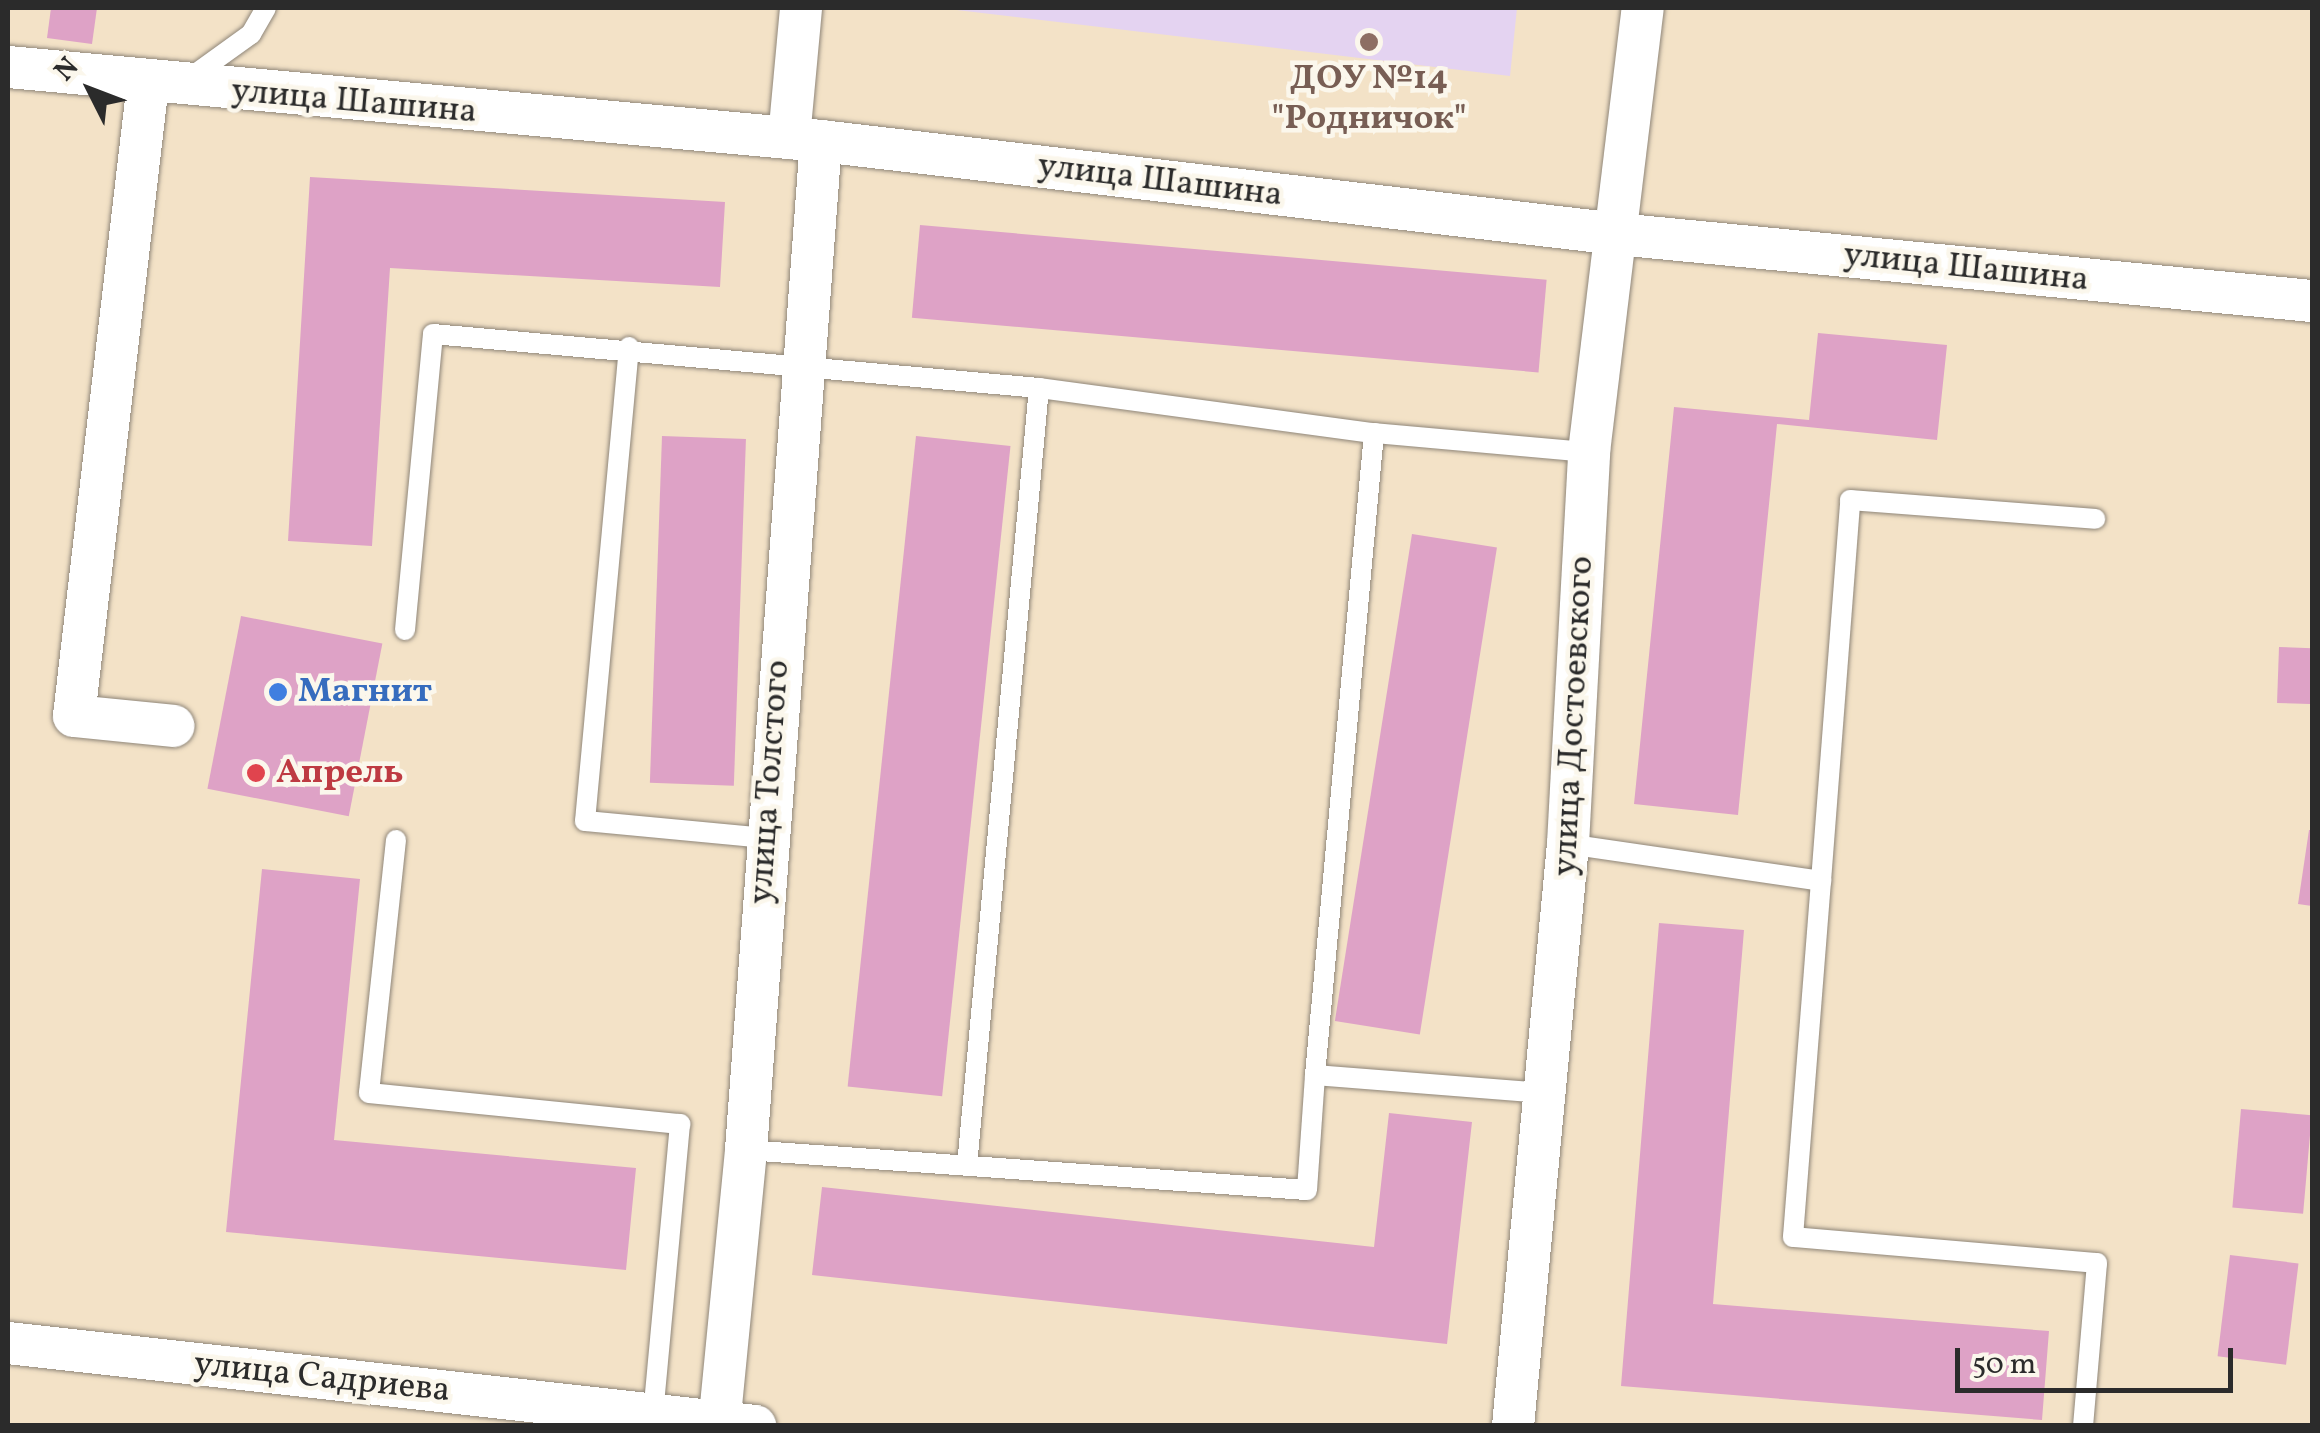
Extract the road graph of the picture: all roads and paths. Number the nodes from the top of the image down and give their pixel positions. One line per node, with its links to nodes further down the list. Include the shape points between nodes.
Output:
1 (266, 8): 5 (lane, via 251,34)
2 (802, 8): 6 (street, улица Толстого)
3 (1643, 8): 7 (street, улица Достоевского)
4 (8, 67): 5 (street, улица Шашина)
5 (163, 85): 6 (street, улица Шашина); 16 (street, via 74,716)
6 (805, 140): 7 (street, улица Шашина); 10 (street, улица Толстого)
7 (1617, 234): 8 (street, улица Шашина); 13 (street, улица Достоевского)
8 (2312, 302)
9 (629, 346): 10 (lane); 15 (lane, via 433,334); 17 (lane, via 585,821)
10 (800, 364): 11 (lane); 17 (street, улица Толстого)
11 (1039, 388): 12 (lane); 24 (lane)
12 (1374, 434): 13 (lane); 21 (lane)
13 (1589, 452): 19 (street, улица Достоевского)
14 (2095, 520): 20 (lane, via 1850,500)
15 (404, 630)
16 (174, 726)
17 (766, 838): 23 (street, улица Толстого)
18 (396, 840): 26 (lane, via 369,1093 680,1124)
19 (1568, 844): 20 (lane); 22 (street, улица Достоевского)
20 (1821, 881): 29 (lane, via 1793,1238 2097,1262)
21 (1315, 1075): 22 (lane); 24 (lane, via 1307,1190)
22 (1543, 1093): 28 (street, улица Достоевского)
23 (746, 1150): 24 (lane); 27 (street, улица Толстого)
24 (967, 1165)
25 (8, 1343): 26 (street, улица Садриева)
26 (652, 1414): 27 (street, улица Садриева)
27 (731, 1424)
28 (1513, 1426)
29 (2083, 1426)

